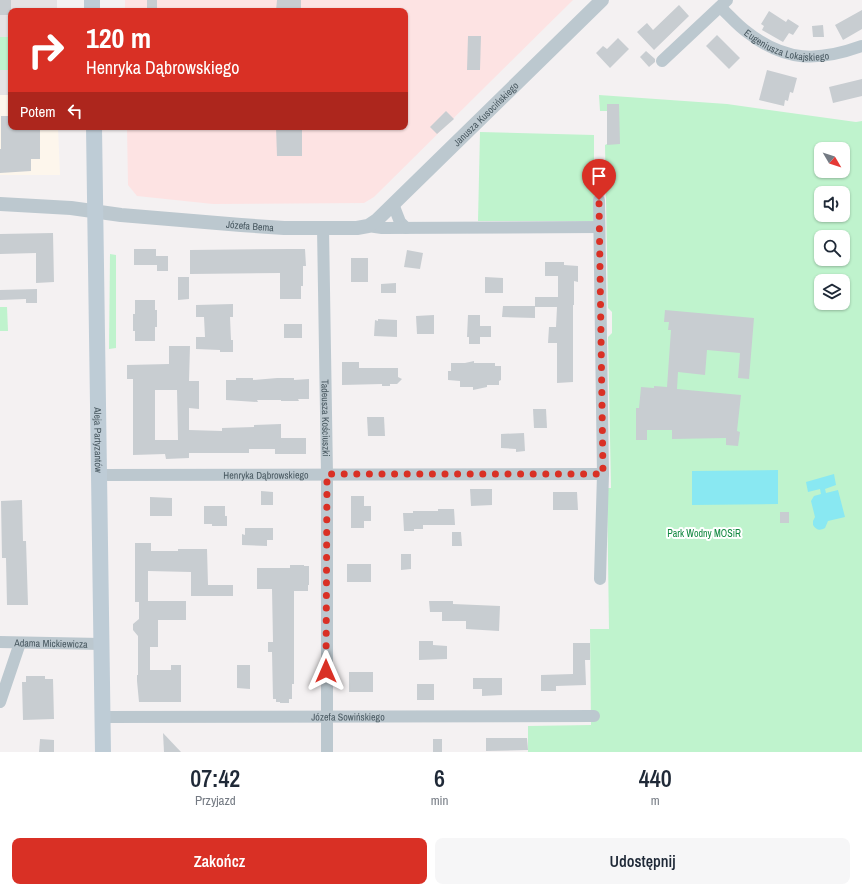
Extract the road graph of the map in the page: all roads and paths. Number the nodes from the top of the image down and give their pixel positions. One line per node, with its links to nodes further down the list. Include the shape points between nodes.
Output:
1 (602, 0): 8 (street, Janusza Kusocińskiego)
2 (724, 3): 3 (street, Eugeniusza Lokajskiego, via 746,32 770,48 791,55 836,55); 4 (street, Eugeniusza Lokajskiego)
3 (862, 46)
4 (662, 61)
5 (94, 130): 9 (main road, Aleja Partyzantów)
6 (599, 200): 11 (street)
7 (0, 204): 9 (street, Józefa Bema)
8 (393, 204): 10 (street, Janusza Kusocińskiego); 13 (street, via 400,222)
9 (95, 212): 12 (street, Józefa Bema, via 241,225); 16 (main road, Aleja Partyzantów)
10 (368, 226): 12 (street, Józefa Bema); 13 (street, Józefa Bema)
11 (599, 227): 13 (street, Józefa Bema); 15 (street)
12 (323, 228): 14 (street, Tadeusza Kościuszki)
13 (406, 228)
14 (327, 474): 15 (street, Henryka Dąbrowskiego); 16 (street, Henryka Dąbrowskiego); 24 (street, Tadeusza Kościuszki)
15 (603, 474): 17 (street)
16 (98, 475): 20 (main road, Aleja Partyzantów)
17 (600, 579)
18 (0, 642): 19 (street, Adama Mickiewicza)
19 (20, 643): 20 (street, Adama Mickiewicza); 21 (street)
20 (101, 644): 23 (main road, Aleja Partyzantów)
21 (0, 702)
22 (594, 716): 24 (street, Józefa Sowińskiego)
23 (102, 717): 24 (street, Józefa Sowińskiego); 25 (main road, Aleja Partyzantów)
24 (326, 717): 26 (street, Tadeusza Kościuszki)
25 (103, 752)
26 (327, 752)

